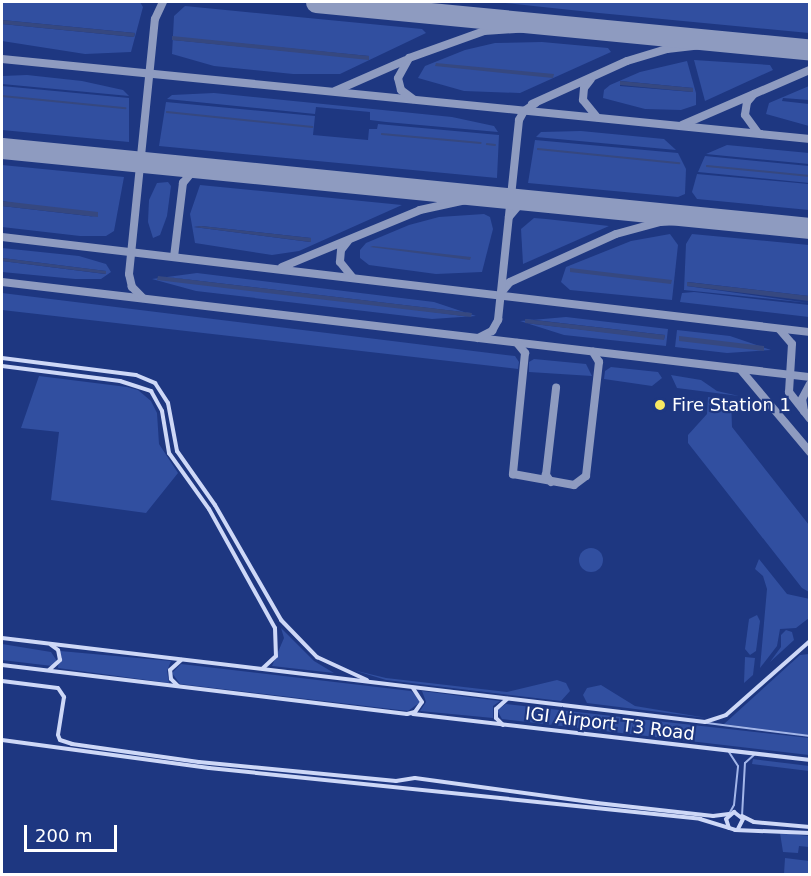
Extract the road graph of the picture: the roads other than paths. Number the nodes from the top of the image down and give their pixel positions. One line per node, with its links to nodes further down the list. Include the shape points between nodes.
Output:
1 (2, 358): 11 (main road, via 136,375 155,383 168,403 177,451 215,505 281,620 317,657 341,671)
2 (2, 366): 8 (main road, via 120,381 151,391 162,411 169,453 209,508 275,628 274,660)
3 (2, 638): 5 (main road)
4 (809, 641): 16 (main road, via 726,715)
5 (48, 644): 6 (main road); 9 (main road, via 58,650 60,660 53,669)
6 (184, 660): 8 (main road); 12 (main road, via 176,662 170,670 173,682)
7 (2, 665): 9 (main road)
8 (259, 669): 11 (main road)
9 (45, 670): 12 (main road)
10 (2, 681): 23 (main road, via 58,688 64,698 58,735 67,743 199,762)
11 (380, 683): 13 (main road)
12 (182, 687): 15 (main road, IGI Airport T3 Road)
13 (410, 687): 14 (main road); 15 (main road, via 417,690 422,702 418,710)
14 (510, 699): 16 (main road); 17 (main road, via 501,701 496,709 499,722)
15 (407, 714): 17 (main road, IGI Airport T3 Road)
16 (705, 722): 18 (street)
17 (507, 726): 20 (main road, IGI Airport T3 Road)
18 (810, 736)
19 (2, 740): 24 (main road, via 195,766)
20 (728, 751): 21 (main road, IGI Airport T3 Road); 25 (street, via 738,766 734,805)
21 (756, 754): 22 (main road, IGI Airport T3 Road); 26 (street, via 745,763)
22 (810, 760)
23 (403, 780): 24 (main road); 25 (main road, via 416,778 713,816)
24 (424, 788): 28 (main road, via 700,819)
25 (729, 814): 26 (main road); 28 (main road, via 725,822)
26 (742, 816): 27 (main road, via 753,822); 29 (main road, via 743,824)
27 (810, 827)
28 (729, 829): 29 (main road)
29 (737, 830): 30 (main road)
30 (810, 832)

